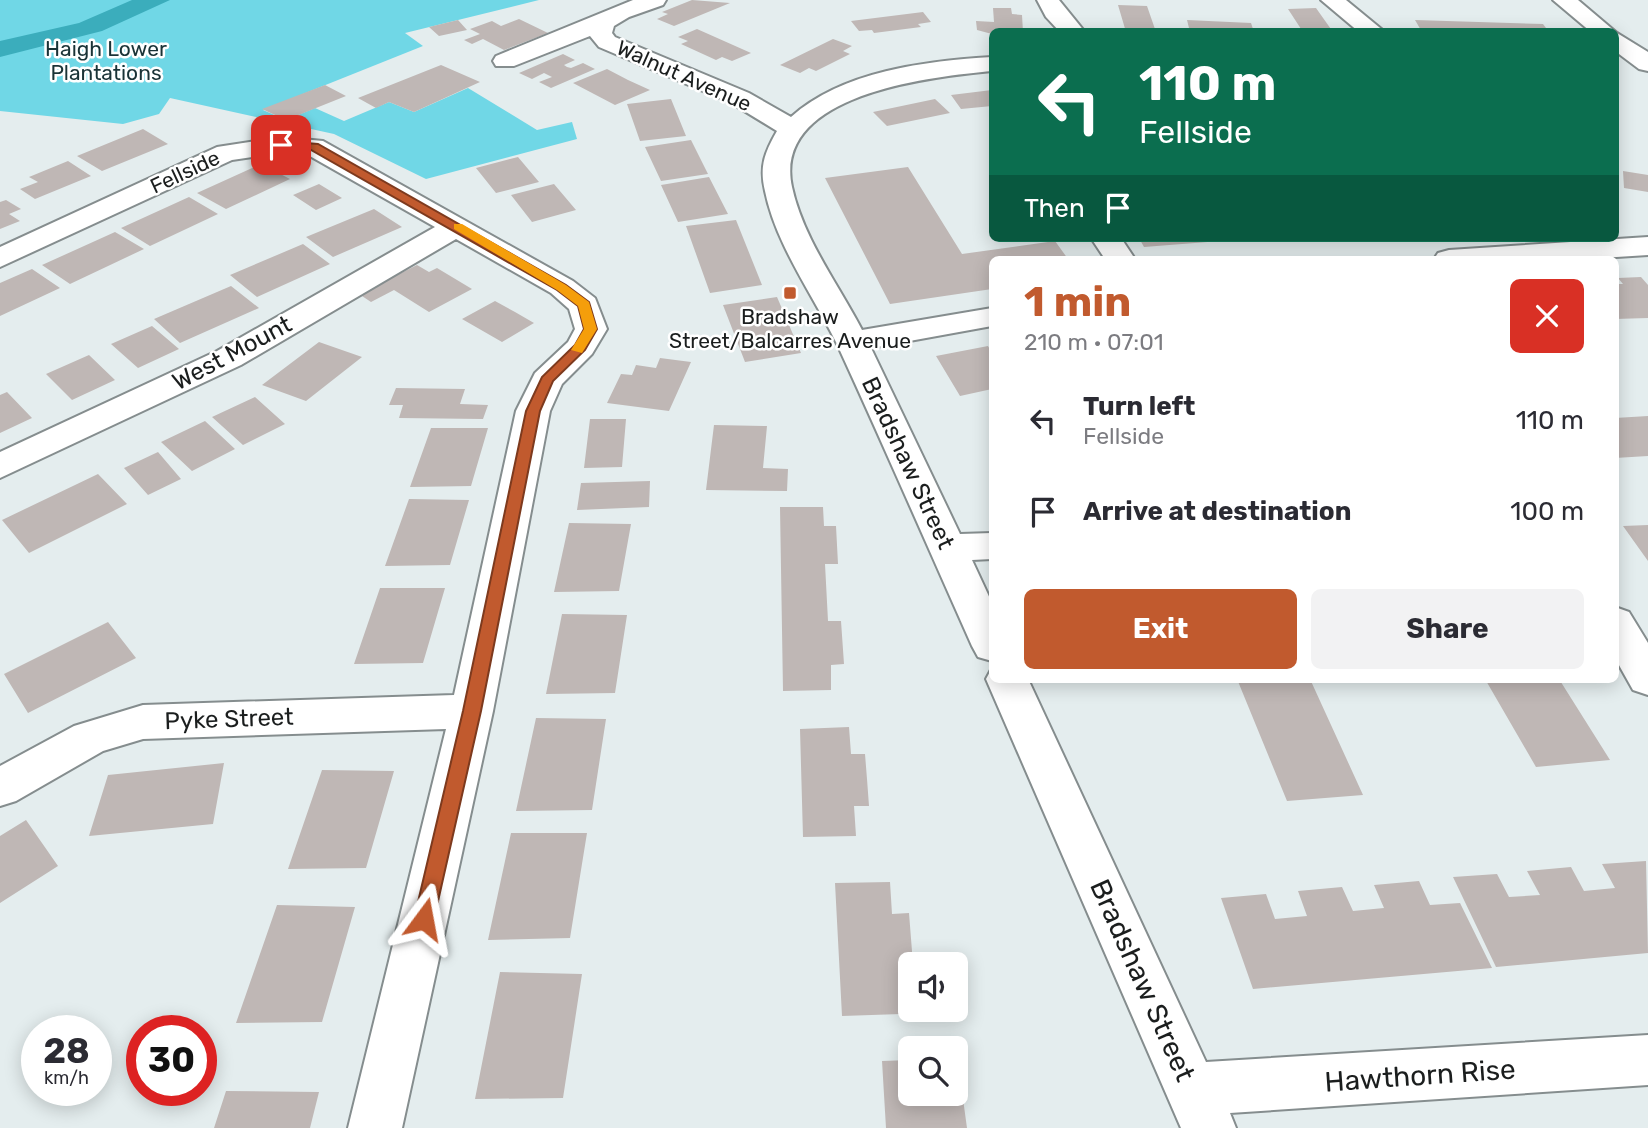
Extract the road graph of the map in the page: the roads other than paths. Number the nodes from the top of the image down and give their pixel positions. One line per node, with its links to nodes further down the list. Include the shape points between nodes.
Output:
1 (655, 0): 5 (street, Walnut Avenue)
2 (1048, 0): 6 (street)
3 (1332, 0): 7 (street)
4 (1564, 0): 8 (street)
5 (603, 23): 10 (street); 14 (street, Walnut Avenue, via 600,34 607,42 740,98)
6 (1070, 28)
7 (1369, 28)
8 (1601, 28)
9 (1619, 42): 12 (street)
10 (505, 61)
11 (989, 64): 14 (street, via 890,79 856,89)
12 (1648, 67): 13 (street)
13 (1619, 68)
14 (793, 129): 20 (street, Bradshaw Street, via 777,154 776,176 783,206)
15 (458, 226): 18 (street, Fellside, via 314,147 281,145 226,153); 21 (street, West Mount, via 229,358); 28 (street, Fellside, via 562,287 584,305 590,329 581,347 547,380 533,411)
16 (1648, 246): 17 (street)
17 (1495, 256)
18 (0, 258)
19 (989, 318): 20 (street)
20 (851, 342): 23 (street, Bradshaw Street)
21 (0, 466)
22 (989, 546): 23 (street)
23 (948, 548): 25 (street, Bradshaw Street)
24 (1619, 629): 26 (street)
25 (989, 639)
26 (1648, 679)
27 (1009, 683): 31 (street, Bradshaw Street)
28 (472, 711): 29 (street, Pyke Street, via 143,722 89,738); 32 (street)
29 (0, 788)
30 (1648, 1060): 31 (street, Hawthorn Rise)
31 (1201, 1109)
32 (375, 1128)

